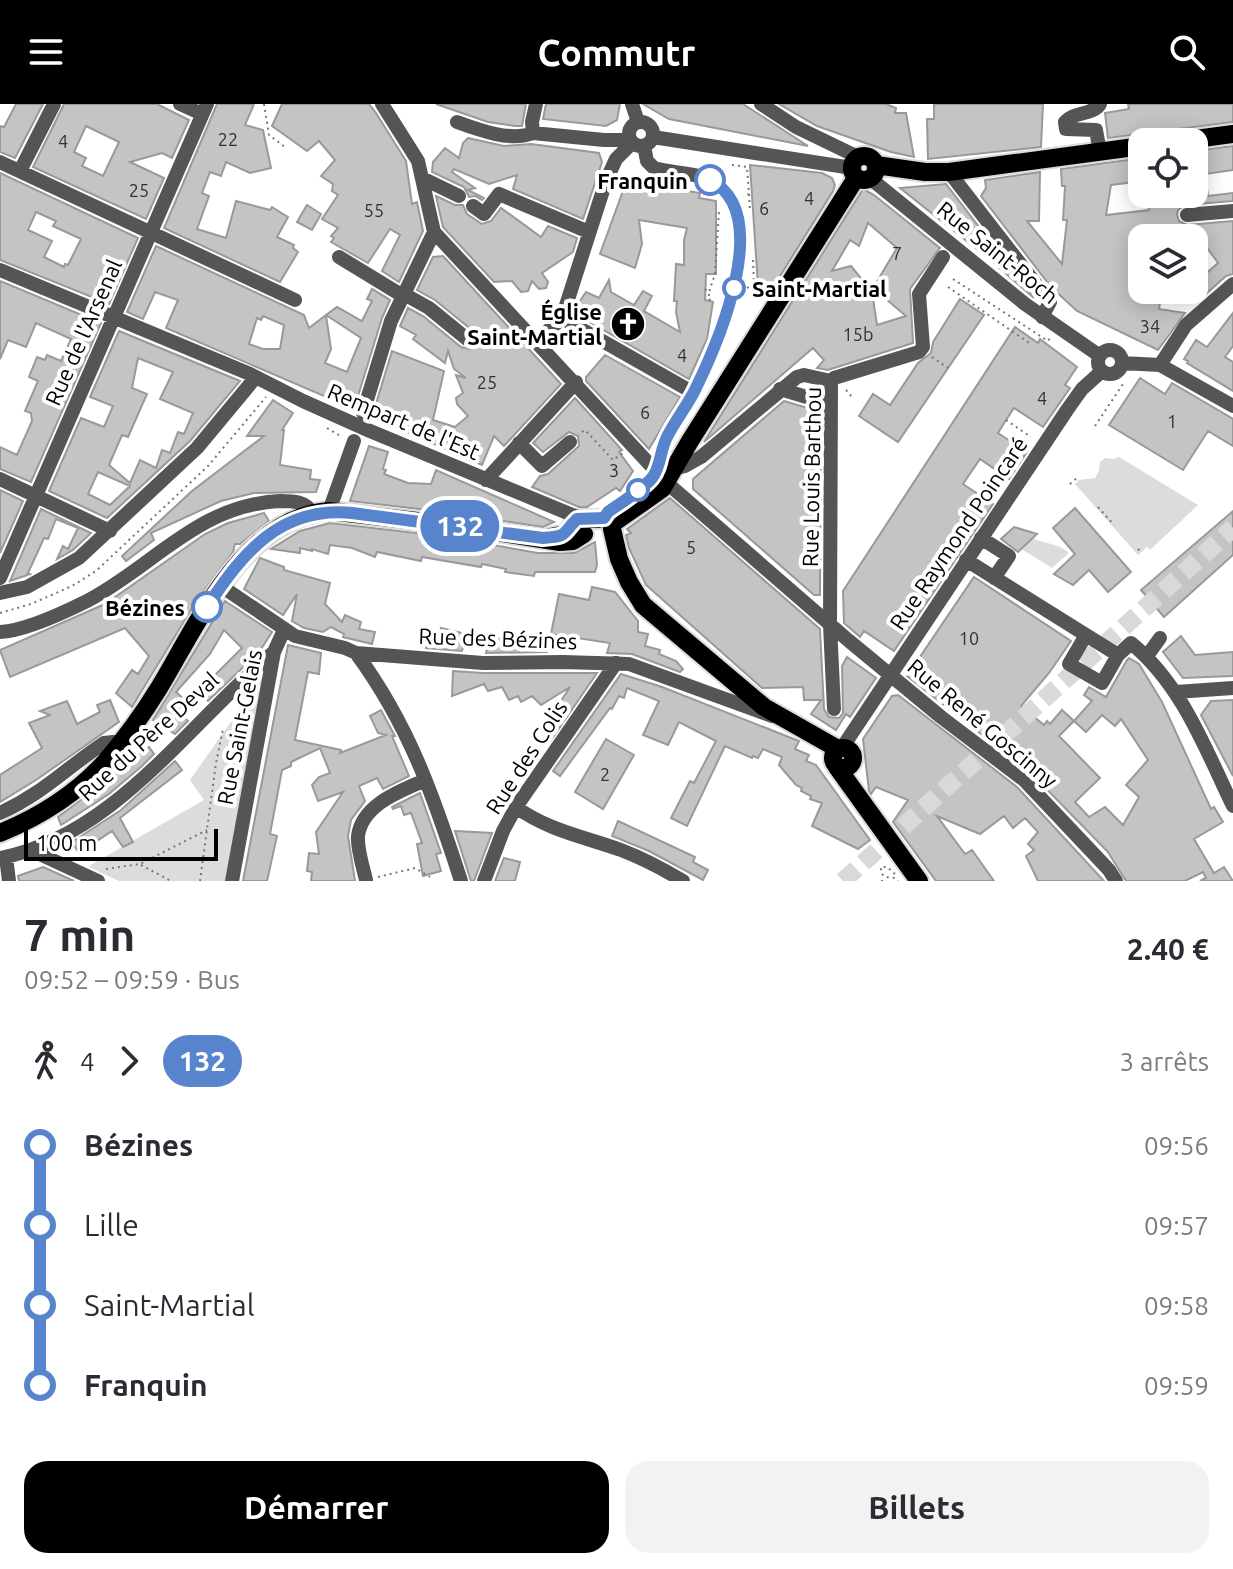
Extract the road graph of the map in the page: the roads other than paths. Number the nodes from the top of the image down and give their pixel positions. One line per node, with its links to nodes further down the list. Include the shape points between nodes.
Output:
1 (54, 104): 19 (street)
2 (180, 104): 8 (street)
3 (382, 104): 21 (street, via 411,147)
4 (536, 104): 11 (street)
5 (632, 104): 10 (street)
6 (761, 104): 18 (street, Rue Saint-Roch)
7 (1100, 104): 16 (street, via 1065,122 1066,129 1096,130)
8 (204, 109): 28 (street, Rue de l'Arsenal)
9 (457, 122): 11 (street, via 481,131 524,137)
10 (638, 122): 14 (street, via 630,130); 14 (street, via 653,130)
11 (533, 133): 14 (street)
12 (1233, 134): 13 (main road)
13 (1208, 137)
14 (640, 141): 18 (street); 27 (street, via 616,159); 46 (street, via 654,168 710,180 726,192 738,219 736,283)
15 (1128, 148): 16 (main road)
16 (1100, 152): 20 (main road)
17 (0, 162): 19 (street)
18 (863, 169): 20 (main road); 35 (street, Rue Saint-Roch); 53 (main road)
19 (20, 171): 28 (street)
20 (949, 172): 35 (street, via 1050,302)
21 (422, 178): 22 (street); 26 (street)
22 (459, 196)
23 (480, 208): 27 (street, via 499,194)
24 (1233, 211): 25 (street)
25 (1187, 215)
26 (434, 232): 33 (street); 39 (street, Rue René Goscinny)
27 (589, 232): 37 (street)
28 (151, 233): 34 (street); 36 (street, Rue de l'Arsenal)
29 (339, 257): 33 (street)
30 (943, 257): 43 (street, Rue Louis Barthou, via 919,294 919,352)
31 (0, 270): 36 (street, Rempart de l'Est)
32 (1233, 284): 41 (street, via 1186,325)
33 (404, 295): 38 (street); 49 (street)
34 (295, 300)
35 (1042, 317): 40 (street, Rue Saint-Roch)
36 (113, 318): 42 (street, Rempart de l'Est); 56 (street, Rue de l'Arsenal)
37 (562, 318): 39 (street); 46 (street)
38 (467, 339)
39 (537, 341): 44 (street, Rue René Goscinny)
40 (1101, 364): 41 (street, via 1109,374 1122,363); 60 (street, Rue Raymond Poincaré)
41 (1160, 365): 48 (street)
42 (256, 377): 55 (street, Rempart de l'Est); 59 (street, via 197,448)
43 (831, 381): 45 (street, via 804,375); 47 (street, Rue Louis Barthou)
44 (576, 382): 52 (street); 53 (street, Rue René Goscinny)
45 (780, 389): 47 (street); 53 (street, via 701,457)
46 (694, 393): 53 (street, via 666,439)
47 (830, 404): 66 (street, Rue Louis Barthou)
48 (1233, 406)
49 (363, 413)
50 (354, 441): 57 (street)
51 (570, 442): 52 (street, via 542,466)
52 (519, 443): 55 (street)
53 (666, 474): 58 (main road, via 652,498); 66 (street, Rue René Goscinny)
54 (0, 479): 56 (street)
55 (486, 480): 58 (street, Rempart de l'Est, via 564,509)
56 (35, 495): 59 (street); 62 (street, Rue de l'Arsenal)
57 (320, 512): 58 (main road, via 569,542); 64 (main road, via 257,544); 68 (street, via 289,501 228,512 172,541 86,602)
58 (594, 527): 80 (main road, via 619,559 643,605)
59 (110, 531): 65 (street, via 79,558 27,587)
60 (981, 538): 61 (street, Rue Raymond Poincaré); 63 (street, via 1009,556)
61 (966, 560): 63 (street); 76 (street, Rue Raymond Poincaré, via 936,596)
62 (0, 578)
63 (994, 578): 69 (street)
64 (221, 586): 67 (street, Rue des Bézines); 81 (main road)
65 (0, 593)
66 (830, 625): 76 (street, Rue René Goscinny); 79 (street, Rue Louis Barthou)
67 (284, 630): 71 (street, Rue Saint-Gelais); 72 (street, Rue des Bézines)
68 (0, 632)
69 (1086, 635): 73 (street); 73 (street, via 1069,664 1102,683)
70 (1160, 638): 74 (street)
71 (274, 652): 88 (street, Rue du Père Deval, via 133,785); 93 (street, Rue Saint-Gelais)
72 (356, 653): 75 (street, Rue des Bézines, via 483,663); 83 (street, via 401,722)
73 (1118, 655): 74 (street, via 1131,643)
74 (1147, 656): 78 (street)
75 (616, 663): 80 (street, Rue des Bézines, via 638,666); 85 (street, Rue des Colis)
76 (890, 674): 82 (street, Rue Raymond Poincaré); 98 (street, Rue René Goscinny, via 1024,780)
77 (1233, 688): 78 (street)
78 (1176, 692): 84 (street)
79 (834, 709)
80 (783, 719): 82 (main road)
81 (119, 744): 86 (street, via 104,743 49,786); 87 (main road, via 88,778 50,807)
82 (842, 757): 97 (main road, via 860,800)
83 (425, 780): 90 (street, via 388,796 362,824 358,836); 94 (street)
84 (1233, 806)
85 (516, 807): 95 (street, Rue des Colis); 96 (street, via 530,818 640,858)
86 (0, 813)
87 (0, 833)
88 (33, 851): 89 (street, Rue du Père Deval); 92 (street)
89 (3, 857): 91 (street)
90 (366, 880)
91 (9, 881)
92 (98, 881)
93 (232, 881)
94 (461, 881)
95 (484, 881)
96 (683, 881)
97 (919, 881)
98 (1116, 881)

